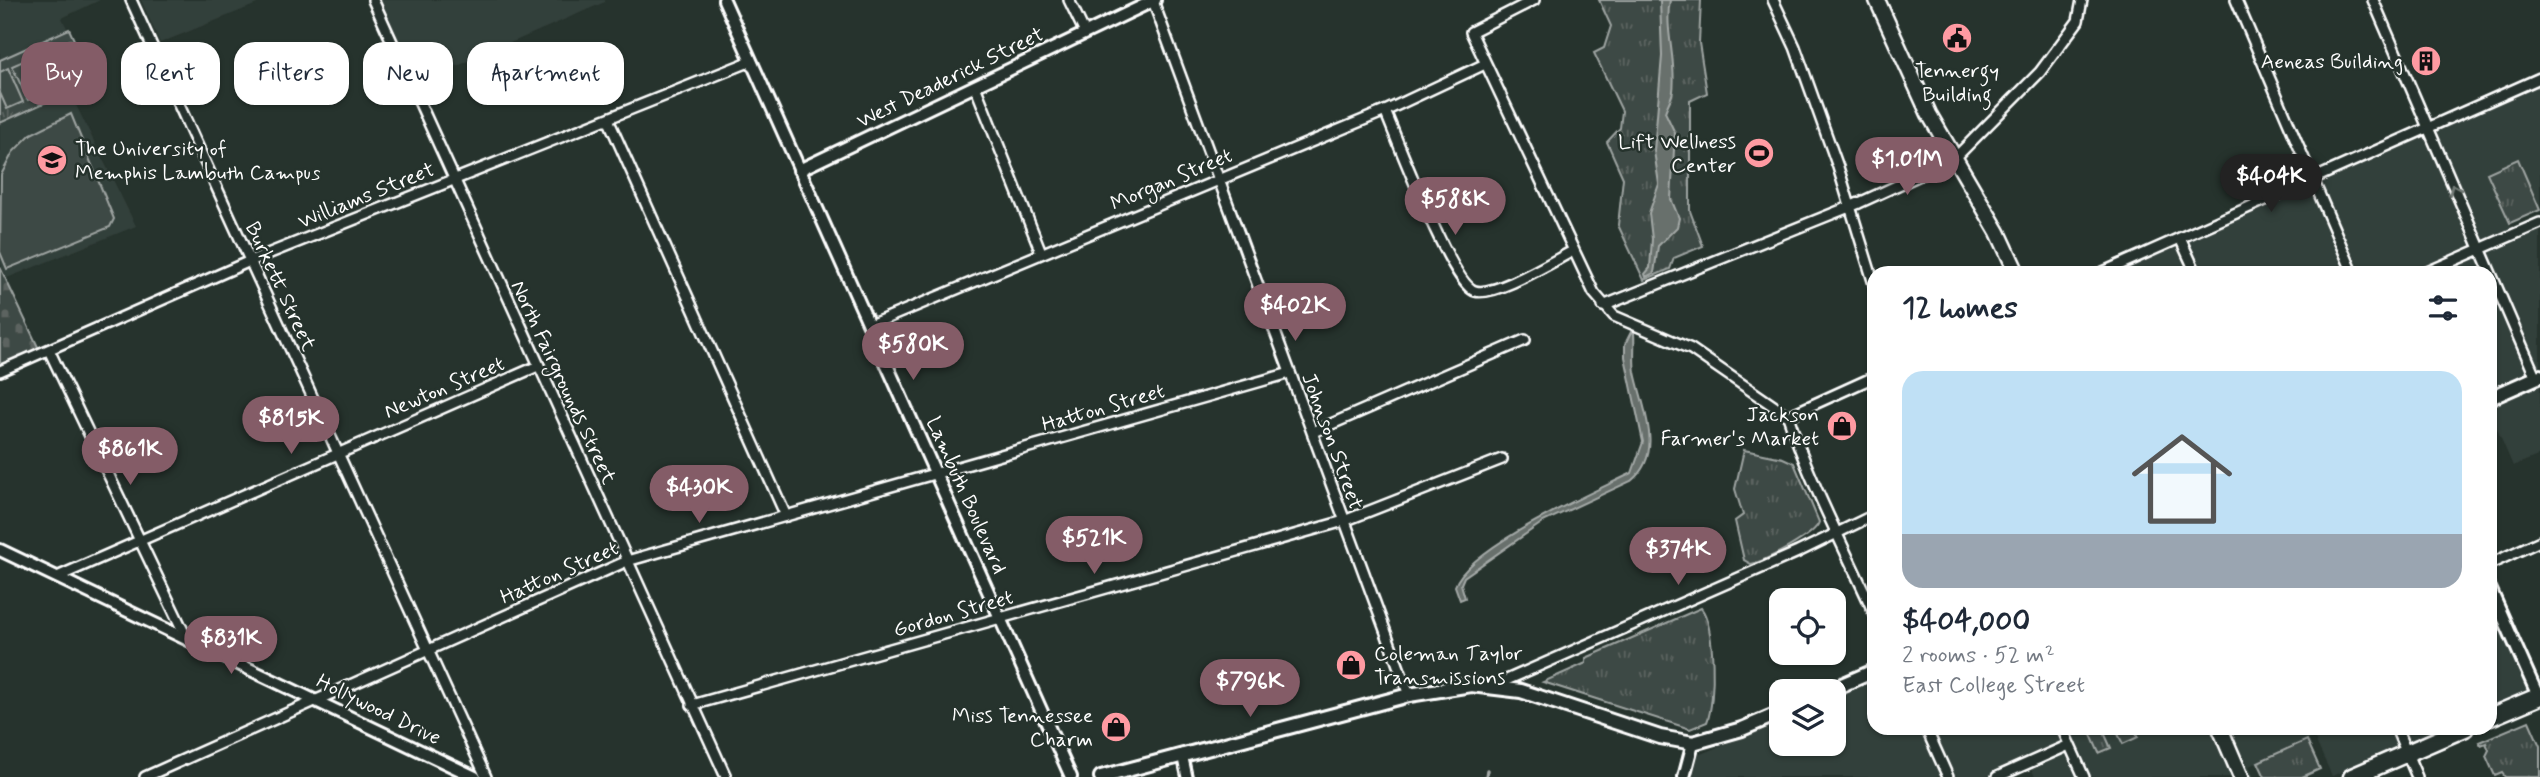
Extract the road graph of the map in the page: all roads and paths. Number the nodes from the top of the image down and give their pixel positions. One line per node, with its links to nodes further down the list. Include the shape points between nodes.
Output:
1 (131, 0): 31 (street, Burkett Street)
2 (373, 0): 23 (street, North Fairgrounds Street)
3 (724, 0): 13 (street, Lambuth Boulevard)
4 (1069, 0): 12 (street)
5 (1773, 0): 25 (street, via 1795,47)
6 (1877, 0): 20 (main road)
7 (2082, 0): 20 (street, via 2078,21 2040,72)
8 (2236, 0): 24 (street)
9 (2373, 0): 19 (street)
10 (1154, 1): 12 (street, West Deaderick Street); 22 (street, Johnson Street)
11 (1528, 1): 14 (street, via 1471,32)
12 (1085, 33): 16 (street, West Deaderick Street)
13 (749, 62): 18 (street, Williams Street); 21 (street, Lambuth Boulevard)
14 (1485, 64): 17 (street, Morgan Street); 29 (street)
15 (2540, 78): 19 (street)
16 (975, 86): 21 (street, West Deaderick Street); 30 (street)
17 (1385, 111): 22 (street, Morgan Street); 29 (street, via 1445,251 1467,287 1495,289)
18 (608, 118): 23 (street, Williams Street); 55 (street)
19 (2430, 128): 24 (street); 28 (street, one-way to 19)
20 (1953, 159): 25 (street); 33 (main road)
21 (799, 170): 41 (street, Lambuth Boulevard)
22 (1218, 178): 30 (street, Morgan Street); 46 (street, Johnson Street)
23 (452, 179): 31 (street, Williams Street); 44 (street, North Fairgrounds Street)
24 (2313, 180): 27 (street); 36 (street)
25 (1848, 207): 32 (street); 40 (street)
26 (2540, 223): 28 (street)
27 (2180, 238): 34 (street); 35 (street)
28 (2480, 249): 37 (street); 38 (street)
29 (1573, 251): 40 (street)
30 (1041, 253): 41 (street, Morgan Street)
31 (250, 261): 43 (street, Williams Street); 52 (street, Burkett Street)
32 (1868, 266)
33 (2014, 266)
34 (2117, 266)
35 (2193, 266)
36 (2350, 266)
37 (2441, 266)
38 (2488, 266)
39 (2497, 287): 47 (street)
40 (1603, 306): 50 (street, via 1618,318 1691,349)
41 (870, 325): 54 (street, Lambuth Boulevard)
42 (1525, 340): 51 (street)
43 (48, 350): 45 (street, Williams Street); 59 (street)
44 (538, 366): 52 (street, Newton Street); 62 (street, North Fairgrounds Street)
45 (0, 370)
46 (1290, 373): 51 (street, Johnson Street); 54 (street, Hatton Street)
47 (2538, 377): 49 (main road)
48 (1867, 380): 50 (street)
49 (2497, 395)
50 (1788, 416): 58 (street)
51 (1313, 432): 57 (street, Johnson Street)
52 (338, 452): 59 (street, Newton Street); 69 (street, Burkett Street)
53 (1502, 459): 57 (street, Gordon Street)
54 (936, 472): 55 (street, Hatton Street); 67 (street, Lambuth Boulevard)
55 (786, 516): 62 (street, Hatton Street)
56 (1867, 518): 58 (street)
57 (1344, 521): 67 (street, Gordon Street); 73 (street, Johnson Street)
58 (1834, 533): 65 (street); 72 (street)
59 (139, 540): 64 (street, Newton Street); 68 (street)
60 (2540, 541): 63 (street)
61 (0, 550): 64 (street, Hollywood Drive)
62 (626, 561): 69 (street, Hatton Street); 76 (street, North Fairgrounds Street)
63 (2497, 561)
64 (57, 576): 68 (street, Hollywood Drive)
65 (1867, 599)
66 (2497, 604): 75 (street)
67 (1001, 618): 76 (street, Gordon Street); 92 (street, Lambuth Boulevard)
68 (186, 638): 74 (street, Hollywood Drive)
69 (429, 650): 74 (street, Hatton Street); 90 (street, Burkett Street)
70 (1867, 674): 71 (main road)
71 (1846, 683)
72 (1493, 686): 73 (main road); 84 (main road)
73 (1409, 695): 87 (main road)
74 (315, 698): 88 (street, Hatton Street); 89 (street, Hollywood Drive)
75 (2539, 698): 77 (highway)
76 (692, 705): 91 (street, North Fairgrounds Street)
77 (2497, 714)
78 (1769, 718): 84 (main road)
79 (1929, 735): 96 (street)
80 (2065, 735): 85 (street)
81 (2223, 735): 99 (main road)
82 (2399, 735): 86 (street)
83 (2449, 735): 86 (highway)
84 (1693, 743): 95 (street)
85 (2069, 745): 97 (street); 98 (street)
86 (2407, 753): 100 (highway); 101 (street)
87 (1182, 754): 93 (main road); 94 (street)
88 (145, 777)
89 (475, 777)
90 (486, 777)
91 (726, 777)
92 (1071, 777)
93 (1101, 777)
94 (1187, 777)
95 (1684, 777)
96 (1948, 777)
97 (1997, 777)
98 (2084, 777)
99 (2241, 777)
100 (2352, 777)
101 (2417, 777)

